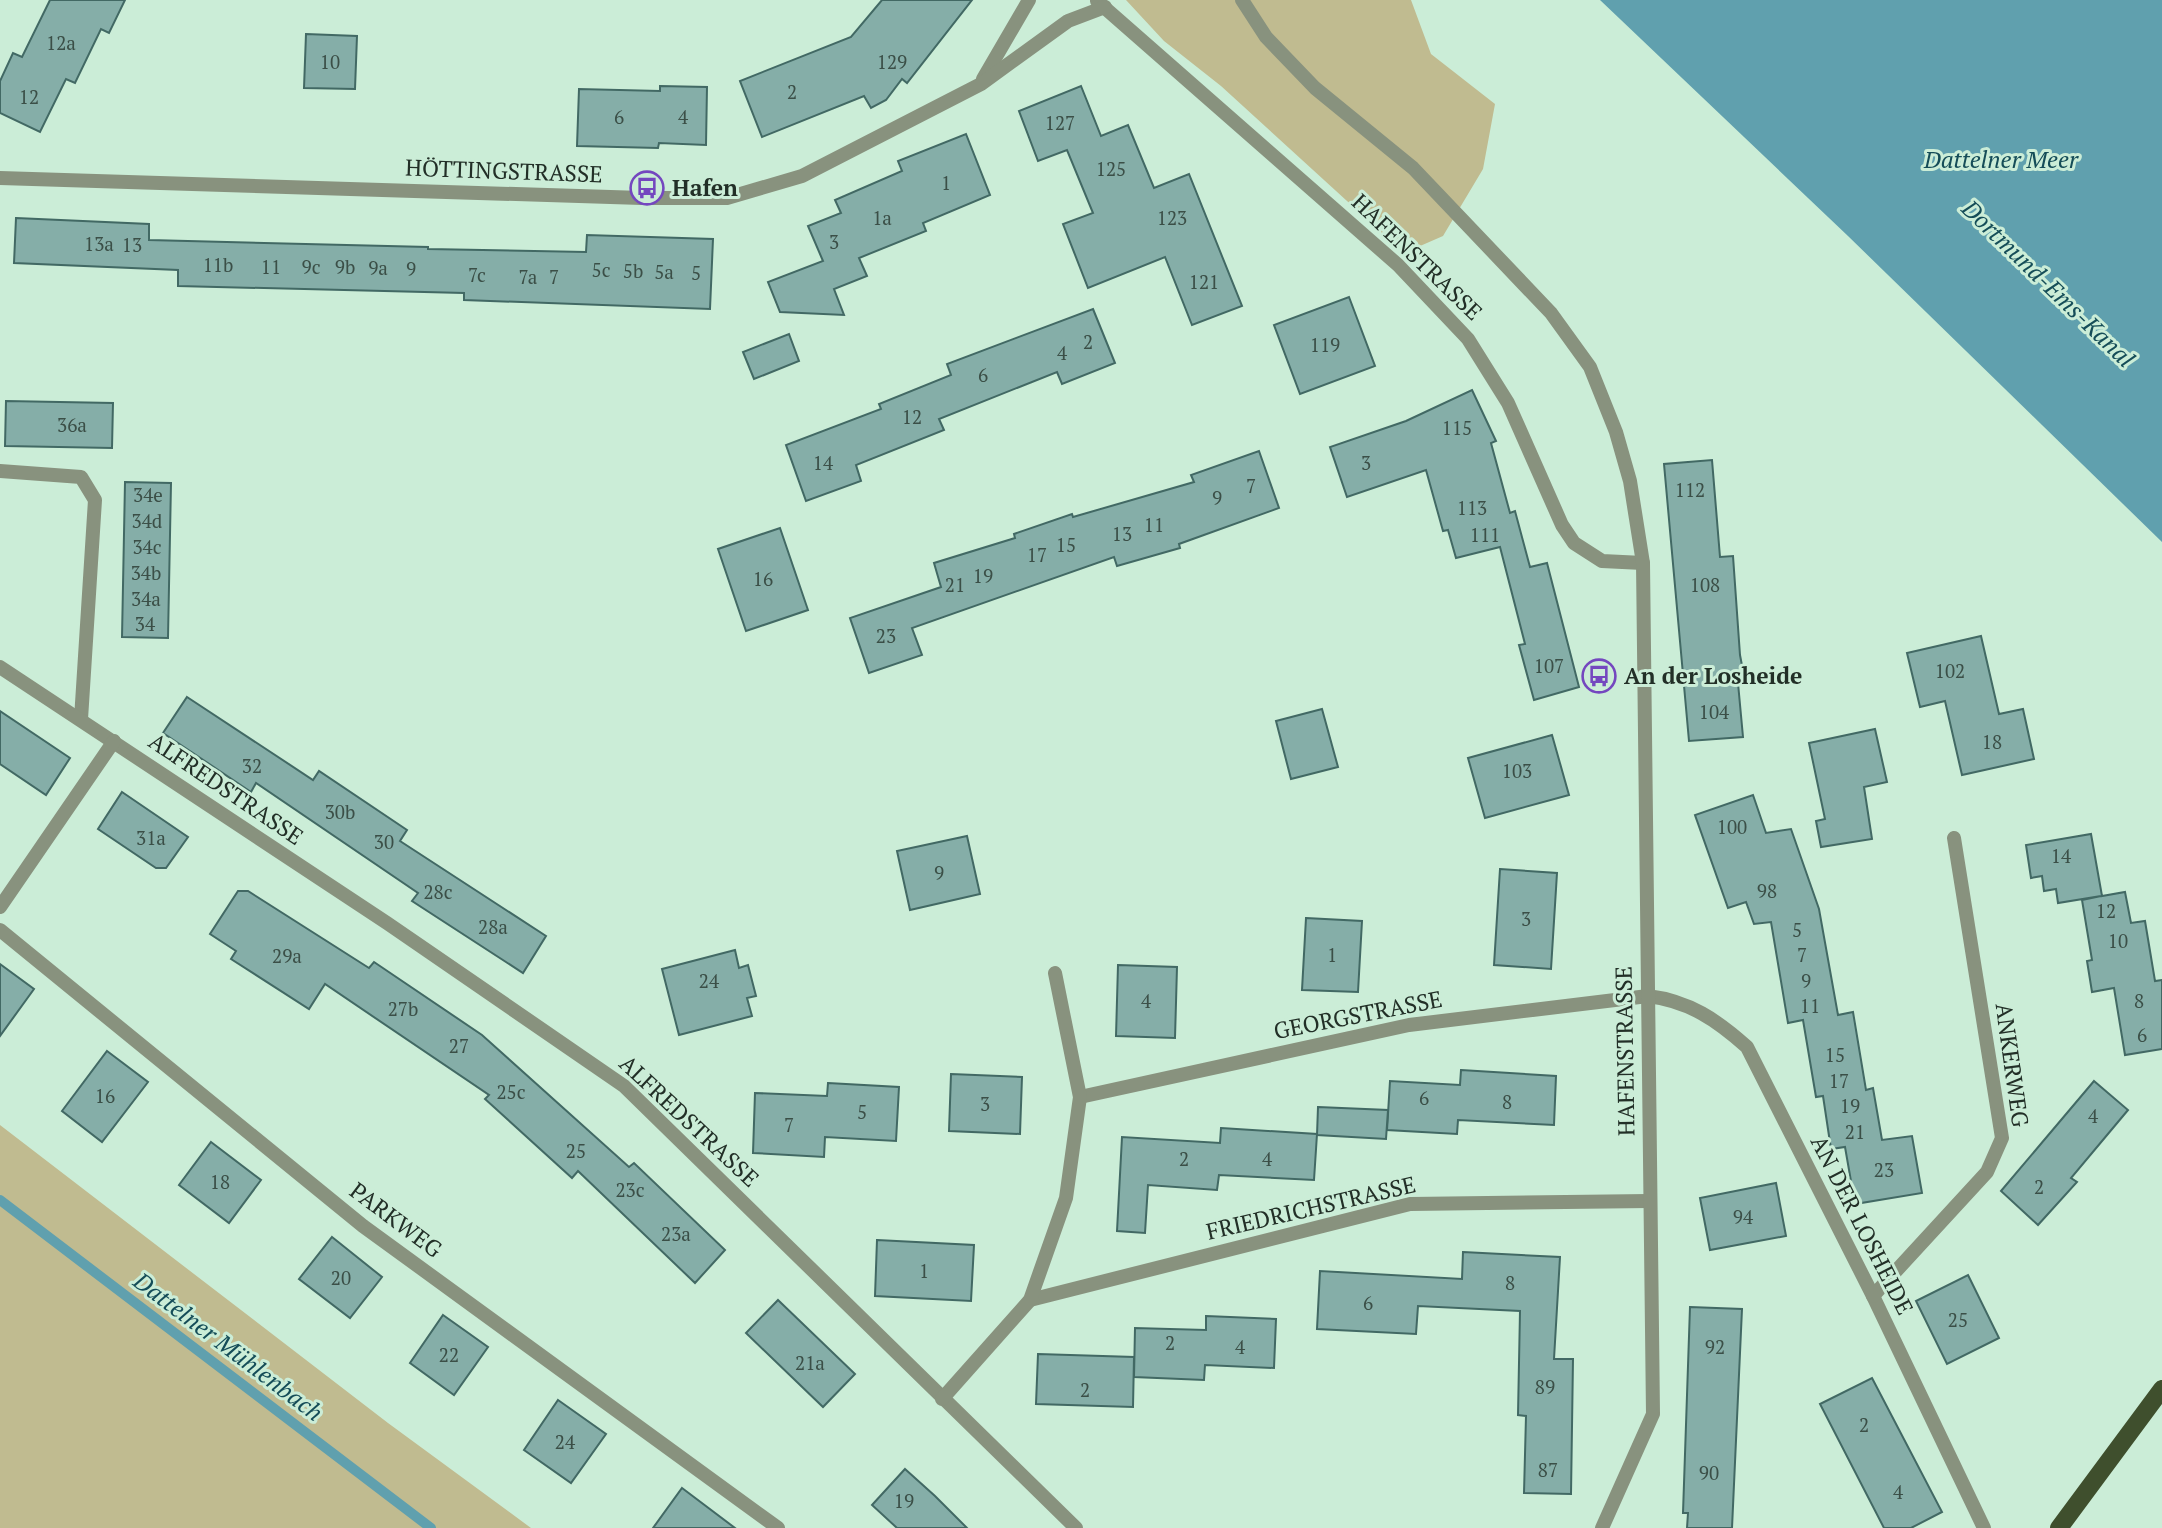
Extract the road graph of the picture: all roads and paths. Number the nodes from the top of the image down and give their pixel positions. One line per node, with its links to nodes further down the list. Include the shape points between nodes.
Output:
1 (1029, 0): 4 (street)
2 (1242, 0): 7 (street, HAFENSTRASSE, via 1266,37 1315,88 1413,168 1551,313 1590,367 1630,481)
3 (1101, 3): 4 (street, HÖTTINGSTRASSE, via 1068,21); 7 (street, HAFENSTRASSE, via 1398,265 1468,339 1508,402 1574,544 1602,561)
4 (981, 84): 5 (street, HÖTTINGSTRASSE, via 802,176 727,198)
5 (0, 178)
6 (0, 471): 9 (street, via 81,477 95,500)
7 (1643, 563): 15 (street, HAFENSTRASSE)
8 (0, 667): 9 (street, ALFREDSTRASSE)
9 (81, 719): 10 (street, ALFREDSTRASSE)
10 (114, 741): 12 (street, ALFREDSTRASSE); 21 (street, ALFREDSTRASSE, via 624,1086)
11 (1954, 838): 18 (street, ANKERWEG, via 2002,1138 1987,1172)
12 (0, 907)
13 (0, 930): 22 (street, PARKWEG, via 363,1226)
14 (1055, 974): 16 (street)
15 (1648, 996): 16 (street, GEORGSTRASSE, via 1409,1025); 17 (street, HAFENSTRASSE); 18 (street, AN DER LOSHEIDE, via 1714,1017 1747,1047)
16 (1080, 1097): 19 (street, via 1066,1198)
17 (1649, 1201): 19 (street, FRIEDRICHSTRASSE, via 1410,1204); 24 (street, HAFENSTRASSE, via 1653,1414)
18 (1873, 1296): 25 (street, AN DER LOSHEIDE)
19 (1030, 1300): 21 (street)
20 (2162, 1389): 26 (main road)
21 (942, 1399): 23 (street, ALFREDSTRASSE)
22 (778, 1528)
23 (1076, 1528)
24 (1602, 1528)
25 (1984, 1528)
26 (2059, 1528)

